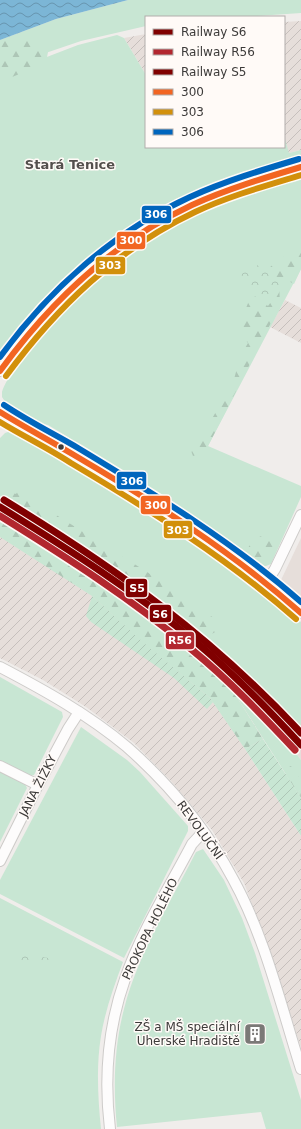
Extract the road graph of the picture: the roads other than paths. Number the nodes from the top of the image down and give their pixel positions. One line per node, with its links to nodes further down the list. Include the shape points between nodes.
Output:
1 (301, 167): 2 (street, via 231,189 192,205 131,239 92,269 69,291 30,331)
2 (0, 371)
3 (0, 412): 5 (street, via 124,484)
4 (301, 515): 5 (street, via 275,570)
5 (266, 583): 6 (street)
6 (301, 613)
7 (0, 667): 8 (street, REVOLUČNÍ)
8 (79, 712): 10 (street, JANA ŽIŽKY); 11 (street, REVOLUČNÍ, via 144,762)
9 (0, 766): 10 (street)
10 (38, 786): 12 (street, JANA ŽIŽKY)
11 (203, 832): 13 (street, REVOLUČNÍ, via 233,879 246,906); 14 (street, PROKOPA HOLÉHO, via 192,844 146,932 125,980 110,1044 107,1091)
12 (0, 861)
13 (301, 1069)
14 (110, 1129)

